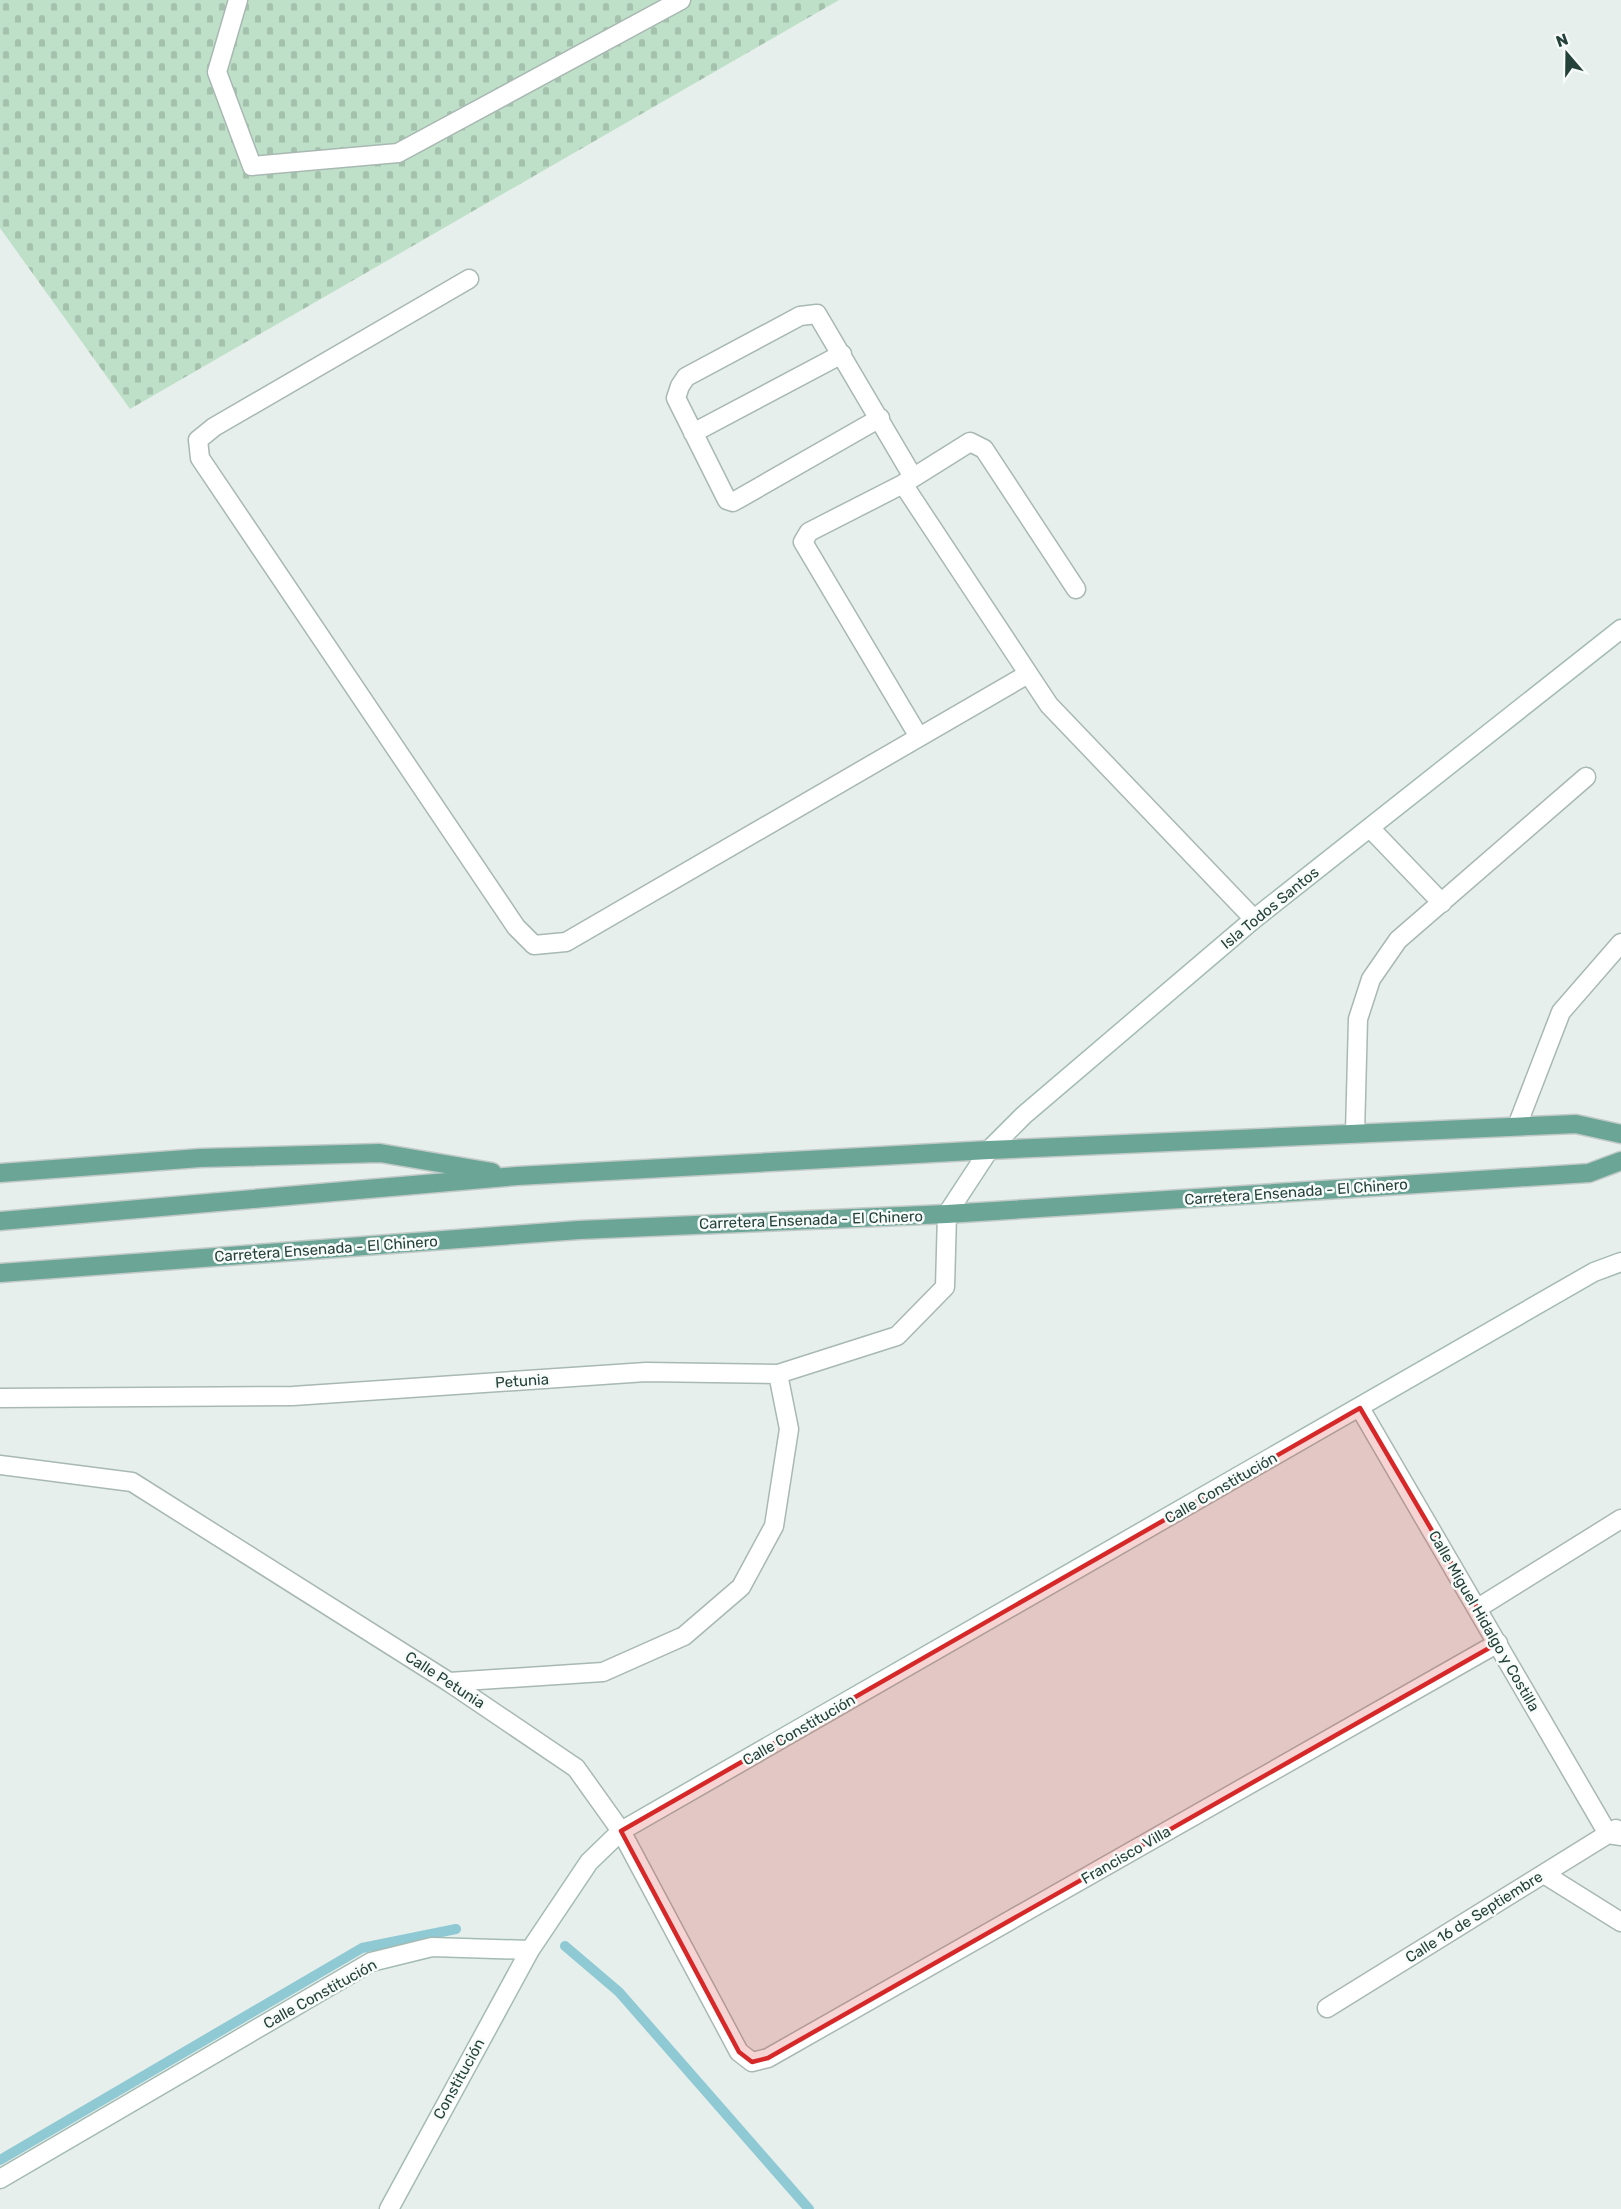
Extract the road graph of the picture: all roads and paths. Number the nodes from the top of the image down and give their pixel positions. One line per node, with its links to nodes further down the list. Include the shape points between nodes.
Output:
1 (238, 0): 2 (street, via 217,72 252,166 398,153)
2 (681, 0)
3 (470, 279): 11 (street, via 214,427 198,440 200,458 516,927 534,945 566,942)
4 (842, 354): 5 (street); 6 (street); 6 (street, via 818,314 800,316 686,377 675,398)
5 (880, 418): 6 (street, via 733,502 728,500); 7 (street)
6 (693, 433)
7 (908, 480): 8 (street, via 970,442 984,449); 10 (street); 11 (street, via 809,532 803,542)
8 (1076, 589)
9 (1621, 629): 13 (street, Isla Todos Santos)
10 (1028, 674): 11 (street); 15 (street, via 1049,705)
11 (919, 737)
12 (1586, 777): 14 (street)
13 (1370, 828): 14 (street); 15 (street, Isla Todos Santos)
14 (1442, 903): 18 (street, via 1398,940 1371,979 1358,1019)
15 (1254, 919): 20 (street, Isla Todos Santos, via 1024,1115)
16 (1621, 943): 17 (street, via 1561,1012)
17 (1517, 1126): 18 (main road); 19 (main road, via 1576,1124)
18 (1355, 1134): 20 (main road)
19 (1621, 1134)
20 (989, 1150): 23 (main road); 24 (street, Isla Todos Santos)
21 (1621, 1161): 24 (main road, Carretera Ensenada - El Chinero, via 1589,1173)
22 (0, 1173): 23 (main road, via 200,1158 380,1153)
23 (517, 1176): 25 (main road)
24 (947, 1214): 27 (main road, Carretera Ensenada - El Chinero, via 579,1230); 28 (street, Petunia, via 945,1287 897,1336)
25 (0, 1221)
26 (1621, 1262): 30 (street, Calle Constitución, via 1594,1272)
27 (0, 1273)
28 (778, 1374): 29 (street, Petunia, via 646,1372 293,1396); 35 (street, via 789,1429 774,1526 741,1587 684,1636 603,1672)
29 (0, 1398)
30 (1360, 1408): 33 (street, Calle Miguel Hidalgo y Costilla); 36 (street, Calle Constitución)
31 (0, 1465): 35 (street, Calle Petunia, via 132,1482)
32 (1621, 1519): 33 (street)
33 (1478, 1608): 34 (street, Calle Miguel Hidalgo y Costilla)
34 (1498, 1644): 37 (street, Calle Miguel Hidalgo y Costilla); 42 (street, Francisco Villa, via 768,2058)
35 (449, 1682): 36 (street, Calle Petunia, via 576,1768)
36 (621, 1831): 40 (street, Calle Constitución, via 589,1862); 42 (street, Calle Petunia, via 739,2052)
37 (1617, 1832): 38 (street, Calle 16 de Septiembre)
38 (1544, 1874): 39 (street); 41 (street, Calle 16 de Septiembre)
39 (1621, 1922)
40 (530, 1950): 43 (street, Calle Constitución, via 432,1947 370,1962); 44 (street, Constitución)
41 (1327, 2008)
42 (752, 2062)
43 (0, 2179)
44 (389, 2209)

